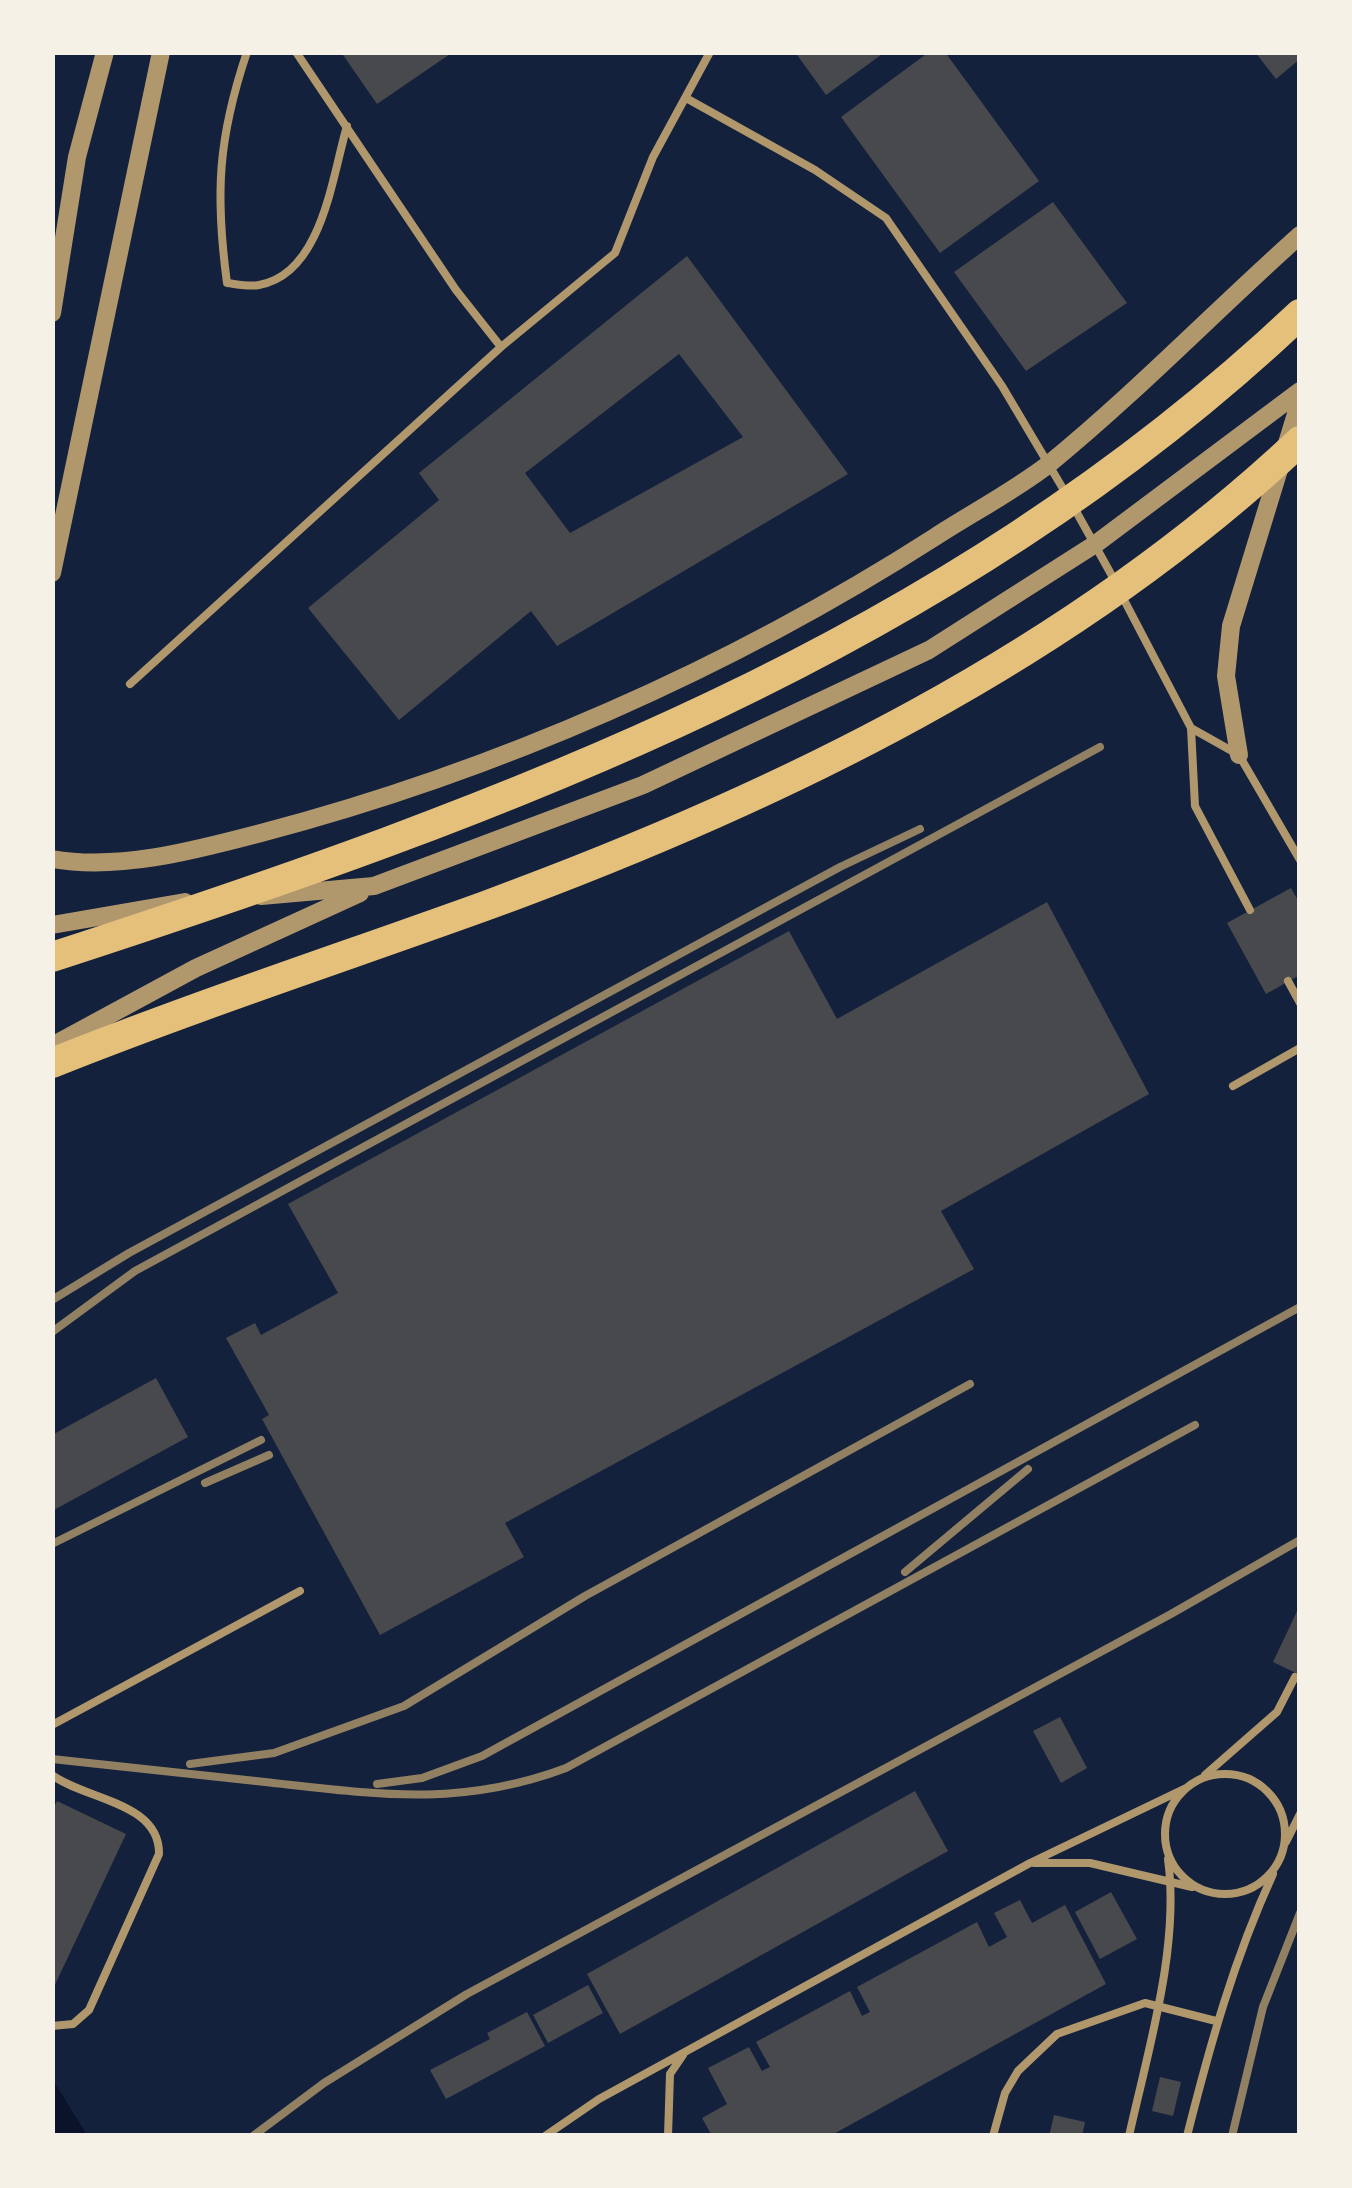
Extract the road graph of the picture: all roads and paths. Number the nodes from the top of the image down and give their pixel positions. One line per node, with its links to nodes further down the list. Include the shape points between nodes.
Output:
1 (105, 52): 9 (street, via 77,156)
2 (161, 52): 17 (street)
3 (247, 52): 7 (lane, via 225,117 217,212 227,284 260,286 302,260)
4 (296, 52): 7 (lane)
5 (710, 52): 6 (lane)
6 (686, 98): 11 (lane, via 653,157 615,254); 15 (lane, via 886,218)
7 (347, 126): 11 (lane)
8 (1300, 235): 15 (street)
9 (52, 313)
10 (1300, 314): 26 (highway, via 1134,452 980,564 839,645 521,792 284,882)
11 (501, 348): 18 (lane)
12 (1300, 391): 16 (street)
13 (1300, 401): 20 (street, via 1232,626 1226,676)
14 (1300, 441): 31 (highway, via 1137,579 1017,657 894,725 713,815 488,905)
15 (1048, 465): 16 (lane); 21 (street, via 888,568 720,658 462,770 216,844 148,858)
16 (1098, 543): 19 (lane); 23 (street, via 929,650 643,784)
17 (52, 573)
18 (130, 684)
19 (1191, 728): 20 (lane); 24 (lane, via 1195,806)
20 (1239, 754): 22 (lane)
21 (52, 860)
22 (1300, 860)
23 (374, 886): 25 (street, via 152,905); 29 (street, via 196,968)
24 (1250, 910)
25 (52, 925)
26 (52, 957)
27 (1288, 982): 28 (lane)
28 (1300, 1003)
29 (52, 1046)
30 (1300, 1048): 32 (lane)
31 (52, 1063)
32 (1234, 1086)
33 (300, 1590): 35 (lane)
34 (1295, 1677): 37 (lane, via 1277,1712)
35 (52, 1724)
36 (52, 1775): 48 (lane, via 144,1818 157,1832 159,1854 89,2010 73,2024)
37 (1202, 1778): 38 (lane); 41 (lane, via 1232,1774 1261,1785 1283,1819)
38 (1186, 1788): 40 (lane, via 1166,1820); 42 (lane)
39 (1300, 1814): 41 (lane)
40 (1165, 1838): 44 (lane); 45 (lane, via 1179,1873)
41 (1284, 1846): 43 (lane)
42 (1030, 1862): 44 (lane, via 1090,1863); 49 (lane)
43 (1277, 1865): 45 (lane, via 1251,1889); 47 (lane)
44 (1170, 1881): 45 (lane); 46 (lane)
45 (1211, 1893)
46 (1159, 2004): 47 (lane); 52 (lane, via 1108,2014 1057,2034 1033,2052 1005,2094); 53 (lane)
47 (1216, 2021): 54 (lane)
48 (52, 2026)
49 (692, 2047): 50 (lane, via 598,2098); 51 (lane, via 670,2074)
50 (545, 2136)
51 (668, 2136)
52 (994, 2136)
53 (1128, 2136)
54 (1187, 2136)

